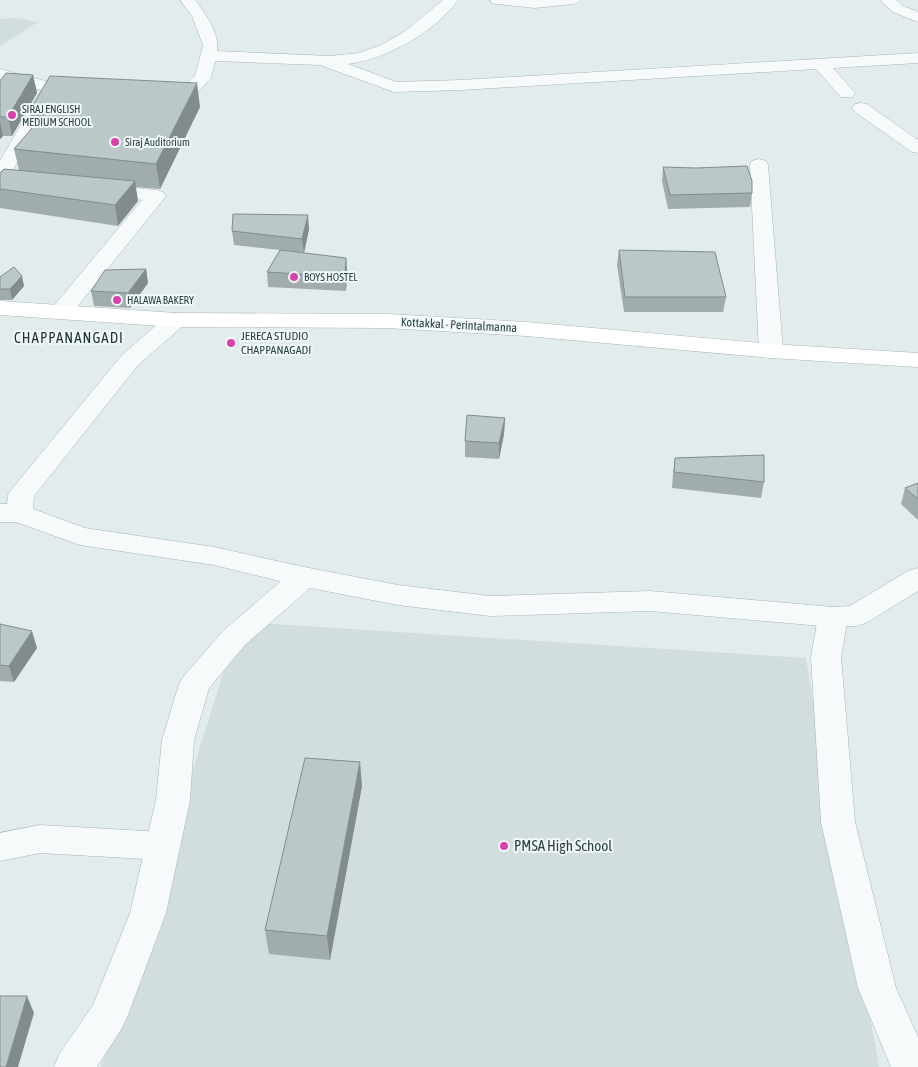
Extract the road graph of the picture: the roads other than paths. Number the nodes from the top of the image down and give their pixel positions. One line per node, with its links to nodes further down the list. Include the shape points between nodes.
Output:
1 (187, 0): 7 (street, via 199,15 211,45)
2 (451, 0): 9 (street, via 419,29 393,45 361,57)
3 (497, 0): 4 (street, via 535,4)
4 (573, 0)
5 (887, 0): 6 (street)
6 (918, 18)
7 (208, 56): 9 (street); 13 (street, via 203,78 186,93)
8 (918, 58): 10 (street)
9 (322, 60): 10 (street, via 394,86)
10 (821, 65): 12 (street)
11 (0, 74): 17 (street, via 59,89)
12 (847, 94)
13 (150, 95)
14 (860, 108): 15 (street)
15 (918, 148)
16 (759, 165): 23 (street)
17 (0, 178): 18 (street)
18 (20, 182)
19 (78, 188): 21 (street, via 156,196)
20 (0, 308): 21 (main road, Kottakkal - Perintalmanna)
21 (61, 312): 22 (main road, Kottakkal - Perintalmanna)
22 (176, 320): 23 (main road, Kottakkal - Perintalmanna, via 387,321 526,329); 25 (street, via 124,367)
23 (771, 351): 24 (main road, Kottakkal - Perintalmanna)
24 (918, 360)
25 (10, 513): 26 (street, via 80,536 214,556)
26 (304, 578): 28 (street, via 398,595 490,606 650,601); 29 (street, via 234,638 195,684 178,740 173,800)
27 (918, 578): 28 (street, via 856,616)
28 (833, 617): 32 (street, via 826,657 838,822 877,988)
29 (163, 846): 30 (street, via 40,839); 31 (street, via 148,913 108,1015)
30 (0, 847)
31 (74, 1067)
32 (911, 1067)

